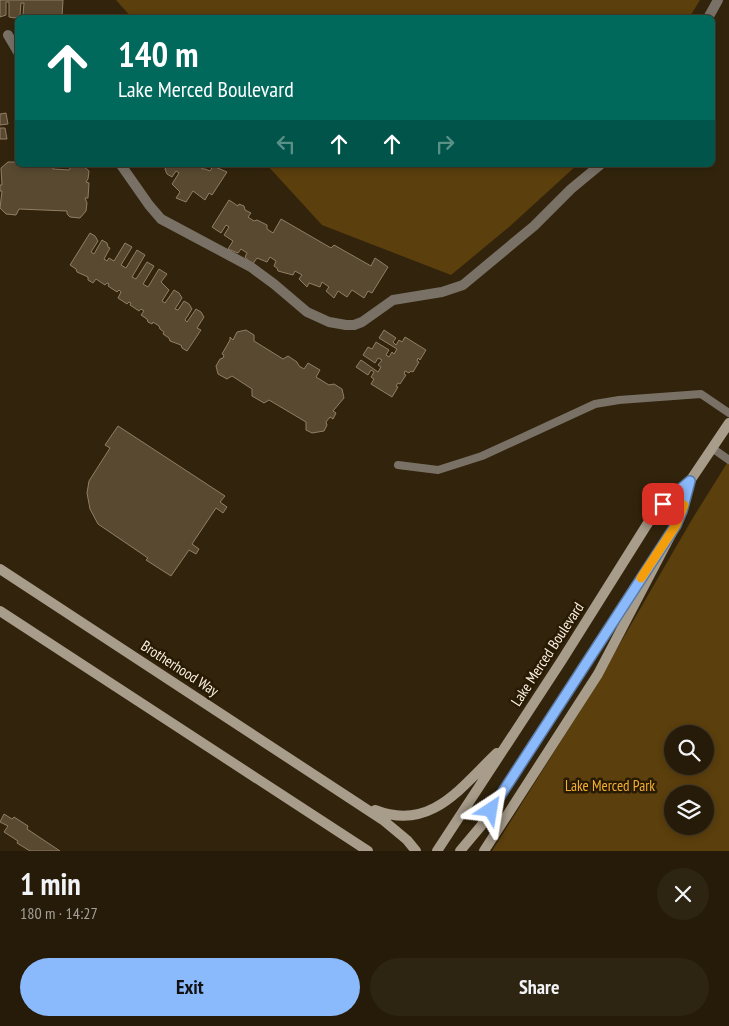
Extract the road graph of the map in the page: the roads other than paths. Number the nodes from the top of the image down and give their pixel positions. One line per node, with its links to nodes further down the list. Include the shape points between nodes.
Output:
1 (718, 0): 2 (street)
2 (710, 15)
3 (8, 34): 4 (street)
4 (15, 47)
5 (122, 167): 6 (street, via 161,219 251,267 308,312 329,322 354,325 393,300 463,285)
6 (598, 167)
7 (729, 413): 11 (lane, via 701,394 611,401 595,404 482,456 438,470)
8 (729, 423): 9 (main road, Lake Merced Boulevard)
9 (712, 448): 10 (lane); 12 (main road, Lake Merced Boulevard)
10 (729, 460)
11 (398, 465)
12 (690, 481): 13 (main road, Lake Merced Boulevard); 16 (main road, Lake Merced Boulevard, via 653,516)
13 (676, 525): 23 (main road, via 481,826); 24 (main road, Lake Merced Boulevard, via 598,674)
14 (0, 568): 17 (main road, Brotherhood Way)
15 (0, 611): 18 (main road)
16 (510, 740): 17 (main road, via 445,803 424,814 389,815); 22 (main road, Lake Merced Boulevard)
17 (344, 794): 21 (main road, via 396,830)
18 (325, 824): 19 (main road); 20 (main road)
19 (357, 851)
20 (368, 851)
21 (416, 851)
22 (437, 851)
23 (460, 851)
24 (484, 851)

